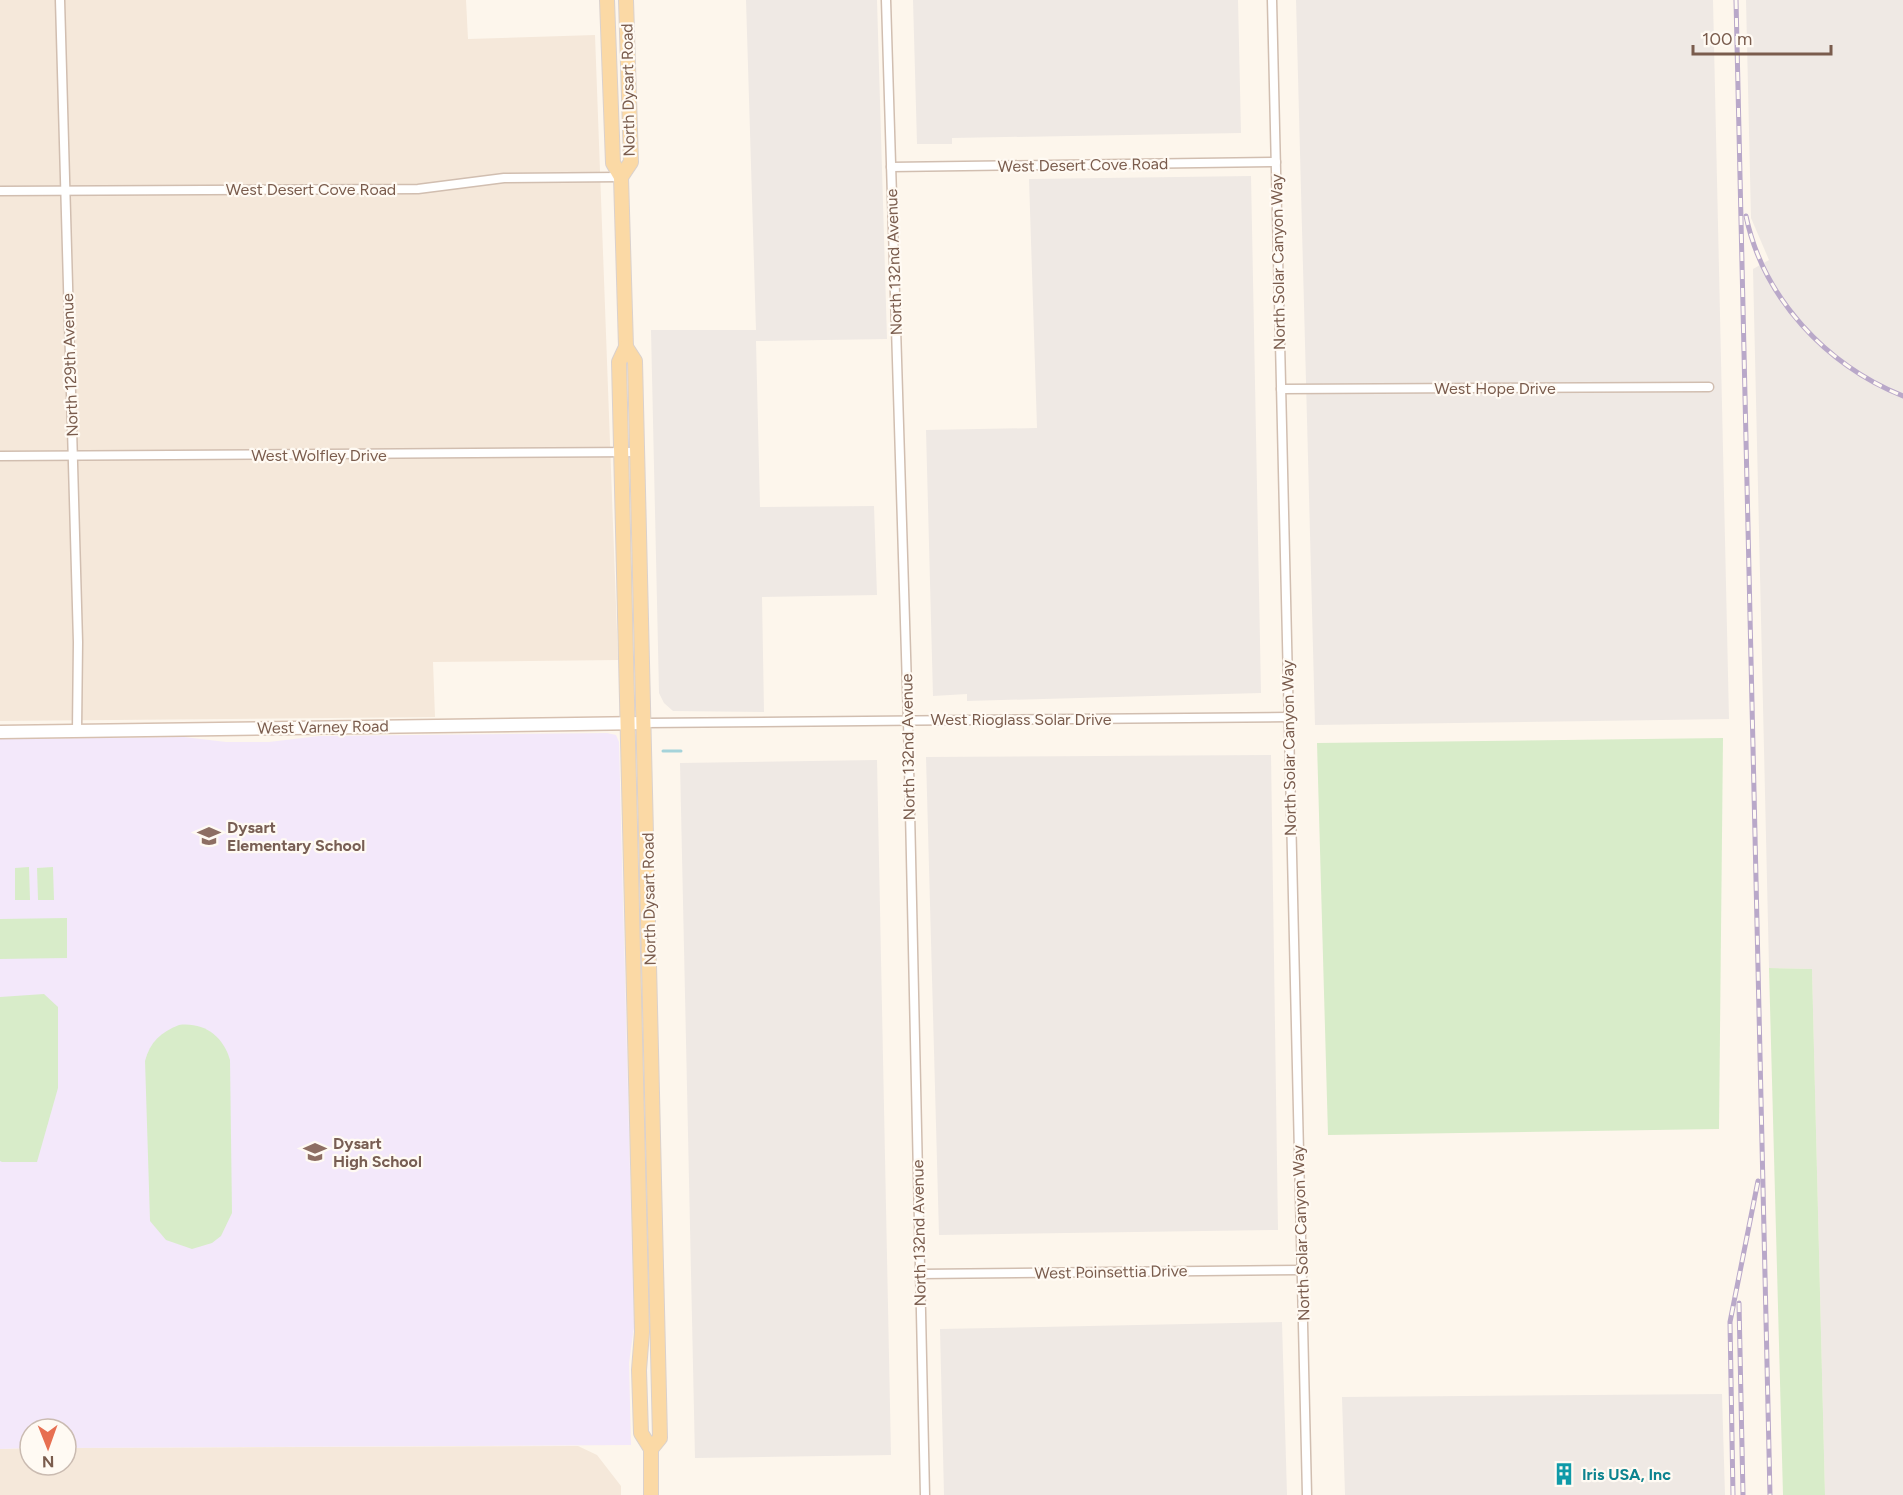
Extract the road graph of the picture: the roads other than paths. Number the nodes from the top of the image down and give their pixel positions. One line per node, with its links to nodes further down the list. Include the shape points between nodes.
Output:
1 (60, 0): 9 (street, North 129th Avenue)
2 (608, 0): 8 (main road, North Dysart Road, via 613,163)
3 (626, 0): 8 (main road, North Dysart Road, via 631,162)
4 (886, 0): 7 (street, North 132nd Avenue)
5 (1272, 0): 6 (street, North Solar Canyon Way)
6 (1276, 162): 7 (street, West Desert Cove Road); 13 (street, North Solar Canyon Way)
7 (891, 167): 19 (street, North 132nd Avenue)
8 (621, 177): 9 (street, West Desert Cove Road, via 504,178 418,189); 11 (main road, North Dysart Road)
9 (65, 190): 10 (street, West Desert Cove Road); 16 (street, North 129th Avenue)
10 (0, 191)
11 (626, 347): 14 (main road, North Dysart Road, via 619,362); 15 (main road, North Dysart Road, via 635,361)
12 (1708, 387): 13 (street, West Hope Drive)
13 (1281, 389): 18 (street, North Solar Canyon Way)
14 (621, 452): 15 (street, West Wolfley Drive); 16 (street, West Wolfley Drive); 21 (main road, North Dysart Road)
15 (638, 452): 20 (main road, North Dysart Road)
16 (73, 454): 17 (street, West Wolfley Drive); 22 (street, North 129th Avenue)
17 (0, 456)
18 (1289, 717): 19 (street, West Rioglass Solar Drive); 24 (street, North Solar Canyon Way)
19 (908, 720): 20 (street, West Rioglass Solar Drive); 25 (street, North 132nd Avenue)
20 (645, 723): 21 (street, West Varney Road); 26 (main road, North Dysart Road)
21 (629, 724): 22 (street, West Varney Road); 27 (main road, North Dysart Road, via 642,1332)
22 (76, 730): 23 (street, West Varney Road)
23 (0, 732)
24 (1301, 1270): 25 (street, West Poinsettia Drive); 31 (street, North Solar Canyon Way)
25 (920, 1274): 30 (street, North 132nd Avenue)
26 (660, 1384): 27 (main road, via 652,1396 652,1416); 28 (main road, North Dysart Road, via 660,1438)
27 (640, 1433): 28 (main road)
28 (651, 1449): 29 (main road, North Dysart Road)
29 (651, 1495)
30 (925, 1495)
31 (1307, 1495)

